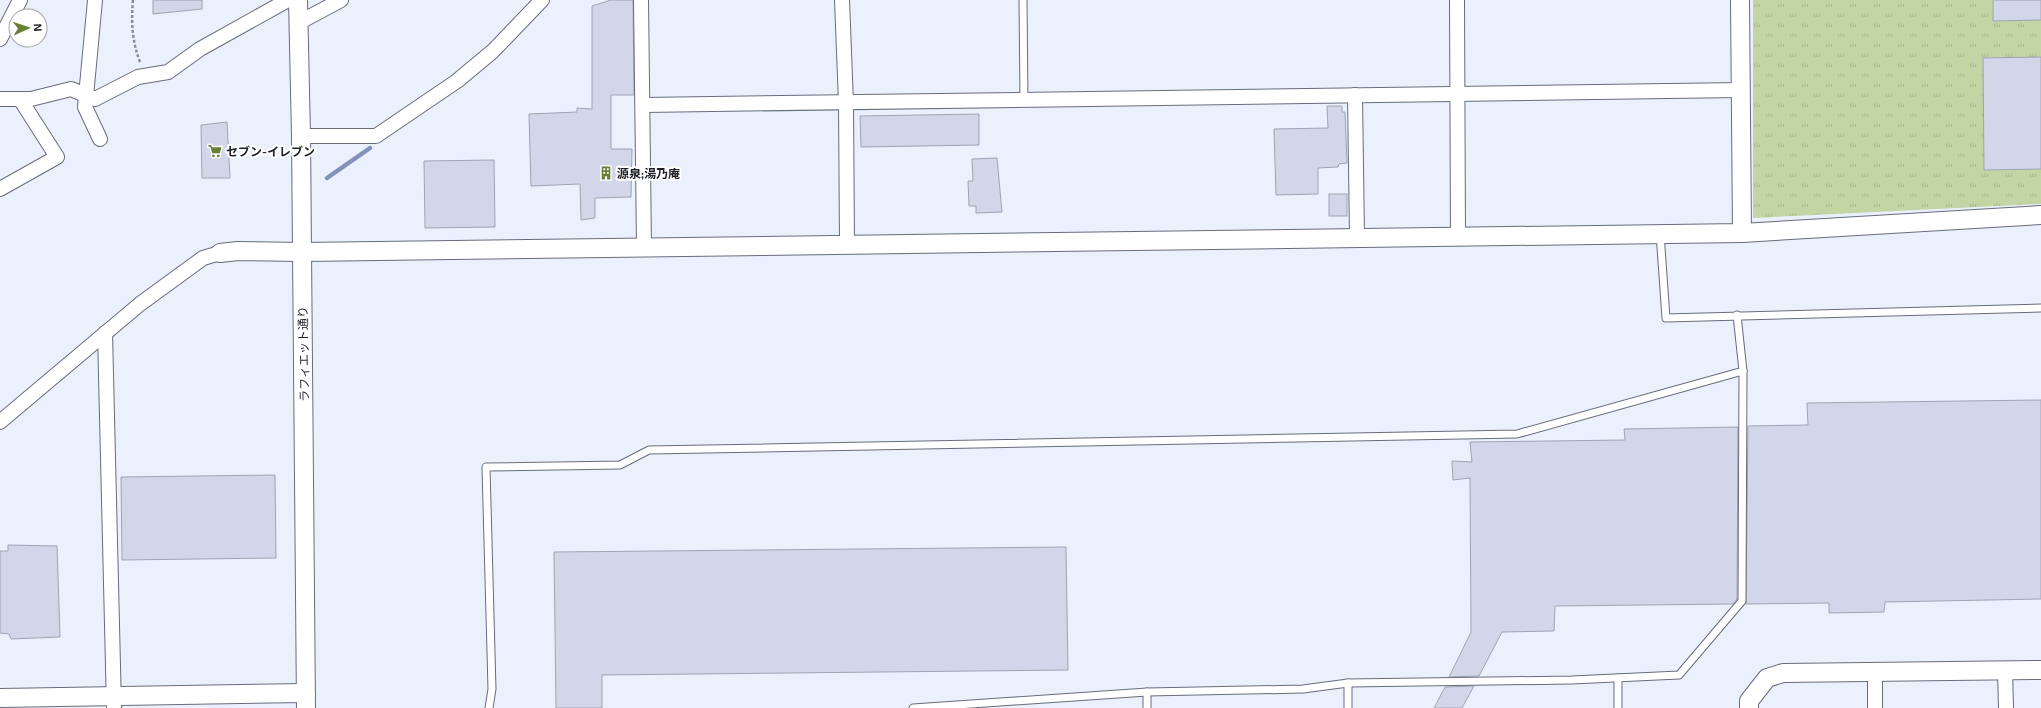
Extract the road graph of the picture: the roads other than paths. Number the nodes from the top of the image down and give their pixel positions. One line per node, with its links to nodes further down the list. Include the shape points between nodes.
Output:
1 (20, 0): 13 (street)
2 (95, 0): 16 (street)
3 (288, 0): 16 (street, via 200,49 168,72 138,77 95,99)
4 (298, 0): 12 (street, ラフィエット通り)
5 (341, 0): 12 (street)
6 (542, 0): 23 (street, via 493,51 463,76 376,136)
7 (641, 0): 22 (street)
8 (842, 0): 21 (street)
9 (1023, 0): 20 (lane)
10 (1457, 0): 15 (street)
11 (1740, 0): 14 (street)
12 (298, 23): 23 (street, ラフィエット通り)
13 (0, 39)
14 (1741, 90): 15 (street); 27 (street)
15 (1457, 93): 17 (street); 29 (street)
16 (85, 95): 19 (street, via 71,89 31,99); 24 (street, via 84,108)
17 (1355, 95): 20 (street); 30 (street)
18 (0, 99): 19 (street)
19 (20, 99): 25 (street, via 57,157)
20 (1024, 100): 21 (street)
21 (846, 103): 22 (street); 31 (street)
22 (643, 105): 32 (street)
23 (301, 136): 33 (street, ラフィエット通り)
24 (100, 139)
25 (0, 189)
26 (2041, 216): 27 (street)
27 (1742, 232): 28 (street)
28 (1660, 233): 29 (street); 36 (lane, via 1666,318)
29 (1458, 235): 30 (street)
30 (1357, 237): 31 (street)
31 (847, 244): 32 (street)
32 (644, 247): 33 (street)
33 (302, 252): 34 (street); 47 (street, ラフィエット通り)
34 (220, 253): 37 (street, via 203,258)
35 (2041, 308): 36 (lane)
36 (1737, 315): 38 (lane)
37 (105, 333): 39 (street); 48 (street)
38 (1743, 371): 43 (lane, via 1742,601 1679,675); 50 (lane, via 1516,434 649,450 620,465 486,467 492,689)
39 (0, 422)
40 (2005, 670): 41 (street); 42 (street); 57 (street)
41 (2041, 670)
42 (1874, 672): 55 (street, via 1783,674 1768,678 1756,690); 56 (street)
43 (1618, 678): 44 (lane); 54 (lane)
44 (1348, 683): 45 (lane, via 1303,689); 53 (lane)
45 (1147, 692): 49 (lane); 52 (lane)
46 (0, 698): 48 (street)
47 (306, 701): 48 (street)
48 (114, 702)
49 (995, 706): 51 (lane)
50 (488, 708)
51 (913, 708)
52 (1147, 708)
53 (1348, 708)
54 (1618, 708)
55 (1749, 708)
56 (1875, 708)
57 (2006, 708)

